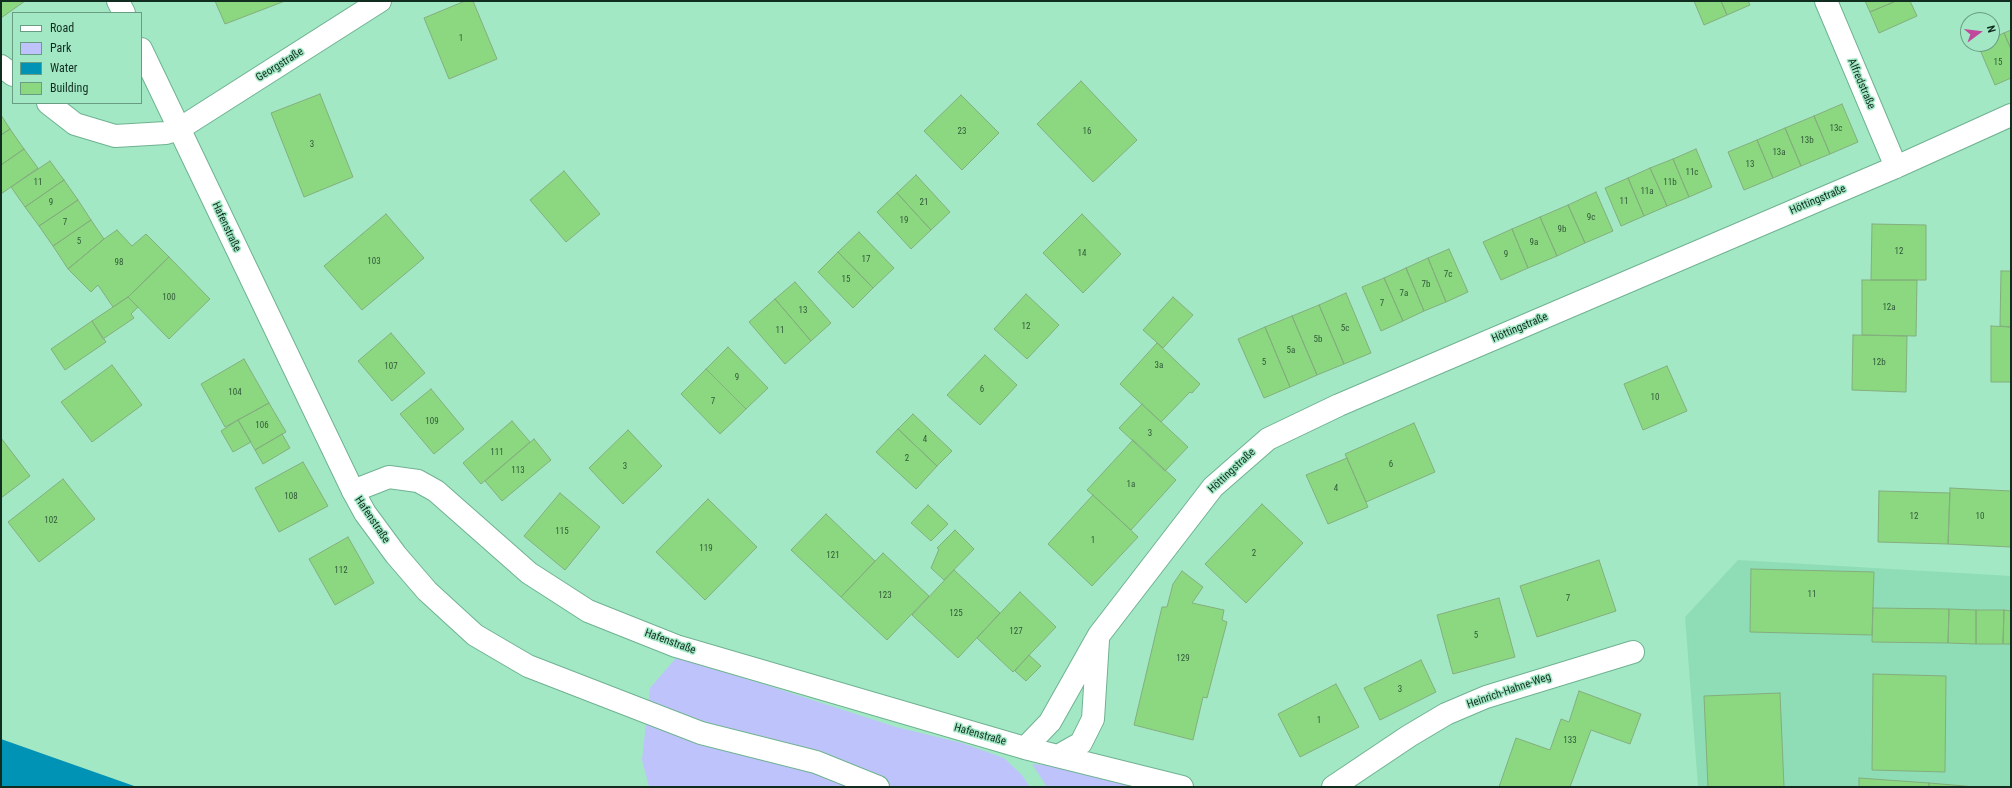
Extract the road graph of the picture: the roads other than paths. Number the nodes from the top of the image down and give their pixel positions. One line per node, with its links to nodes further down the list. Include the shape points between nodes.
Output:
1 (118, 1): 4 (street)
2 (380, 1): 10 (street, Georgstraße)
3 (1826, 1): 11 (street, Alfredstraße)
4 (124, 12)
5 (142, 51): 10 (street, Hafenstraße)
6 (1, 66): 7 (street)
7 (12, 74)
8 (49, 104): 10 (street, Georgstraße, via 75,124 114,136 166,133)
9 (2011, 115): 11 (street, Höttingstraße)
10 (179, 129): 12 (street, Hafenstraße)
11 (1896, 167): 13 (street, Höttingstraße, via 1339,405 1268,439 1213,487)
12 (353, 491): 15 (street, Hafenstraße, via 389,477 418,481 436,491 529,573 588,611 676,646); 17 (street, Hafenstraße, via 365,513 396,555 427,591 475,635 528,666 702,733 816,762)
13 (1099, 635): 15 (street, Höttingstraße, via 1050,722); 16 (street, via 1093,719 1081,743)
14 (1633, 652): 19 (street, Heinrich-Hahne-Weg, via 1486,696 1446,714)
15 (1025, 748): 16 (street)
16 (1058, 756): 18 (street)
17 (878, 787)
18 (1182, 787)
19 (1333, 787)

